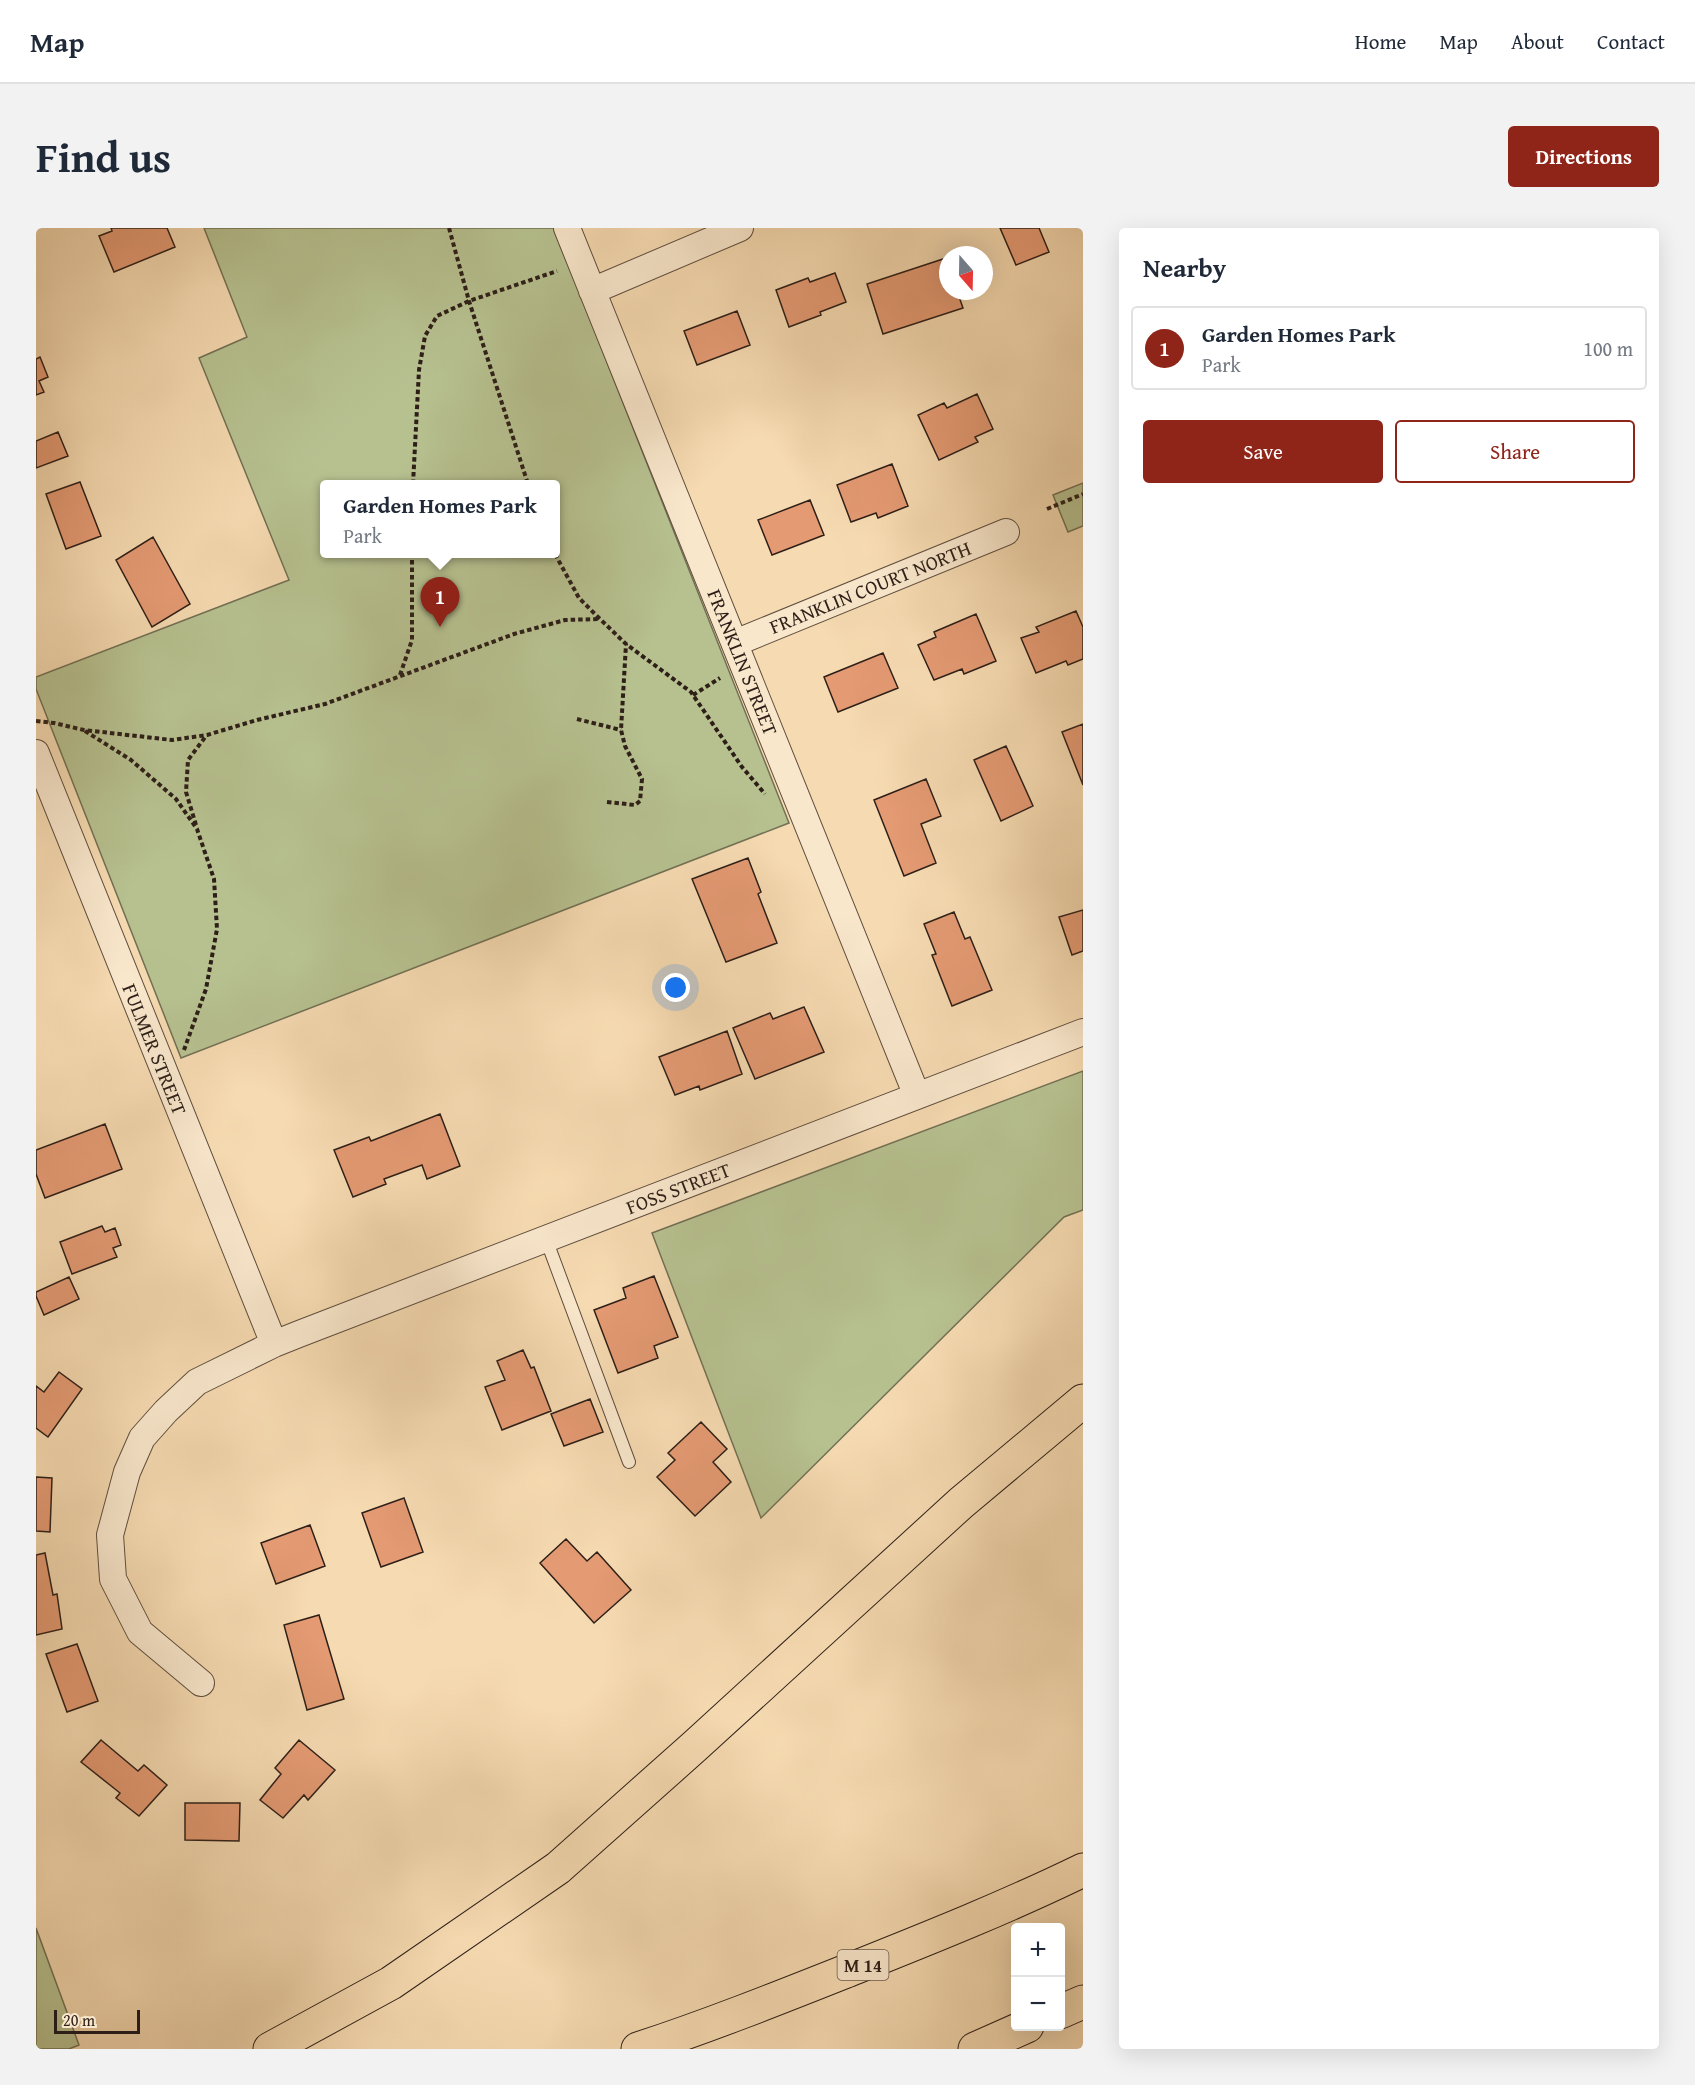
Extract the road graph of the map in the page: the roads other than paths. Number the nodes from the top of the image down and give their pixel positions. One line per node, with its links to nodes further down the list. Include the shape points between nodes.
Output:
1 (567, 228): 3 (street, FRANKLIN STREET)
2 (740, 228): 3 (street)
3 (592, 291): 5 (street, FRANKLIN STREET)
4 (1006, 532): 5 (street, FRANKLIN COURT NORTH)
5 (735, 643): 8 (street, FRANKLIN STREET)
6 (36, 753): 10 (street, FULMER STREET)
7 (1083, 1032): 8 (street, FOSS STREET)
8 (917, 1096): 9 (street, FOSS STREET)
9 (546, 1239): 10 (street, FOSS STREET); 12 (lane)
10 (274, 1344): 13 (street, FOSS STREET, via 197,1382 142,1438 127,1472 110,1535 113,1579 140,1632)
11 (1083, 1401): 18 (highway, via 961,1503 558,1869 391,1983)
12 (629, 1461)
13 (201, 1683)
14 (1083, 1870): 19 (highway, M 14, via 891,1954 711,2025)
15 (1083, 2002): 16 (highway)
16 (1065, 2010)
17 (1016, 2031): 20 (highway)
18 (270, 2049)
19 (638, 2049)
20 (975, 2049)

